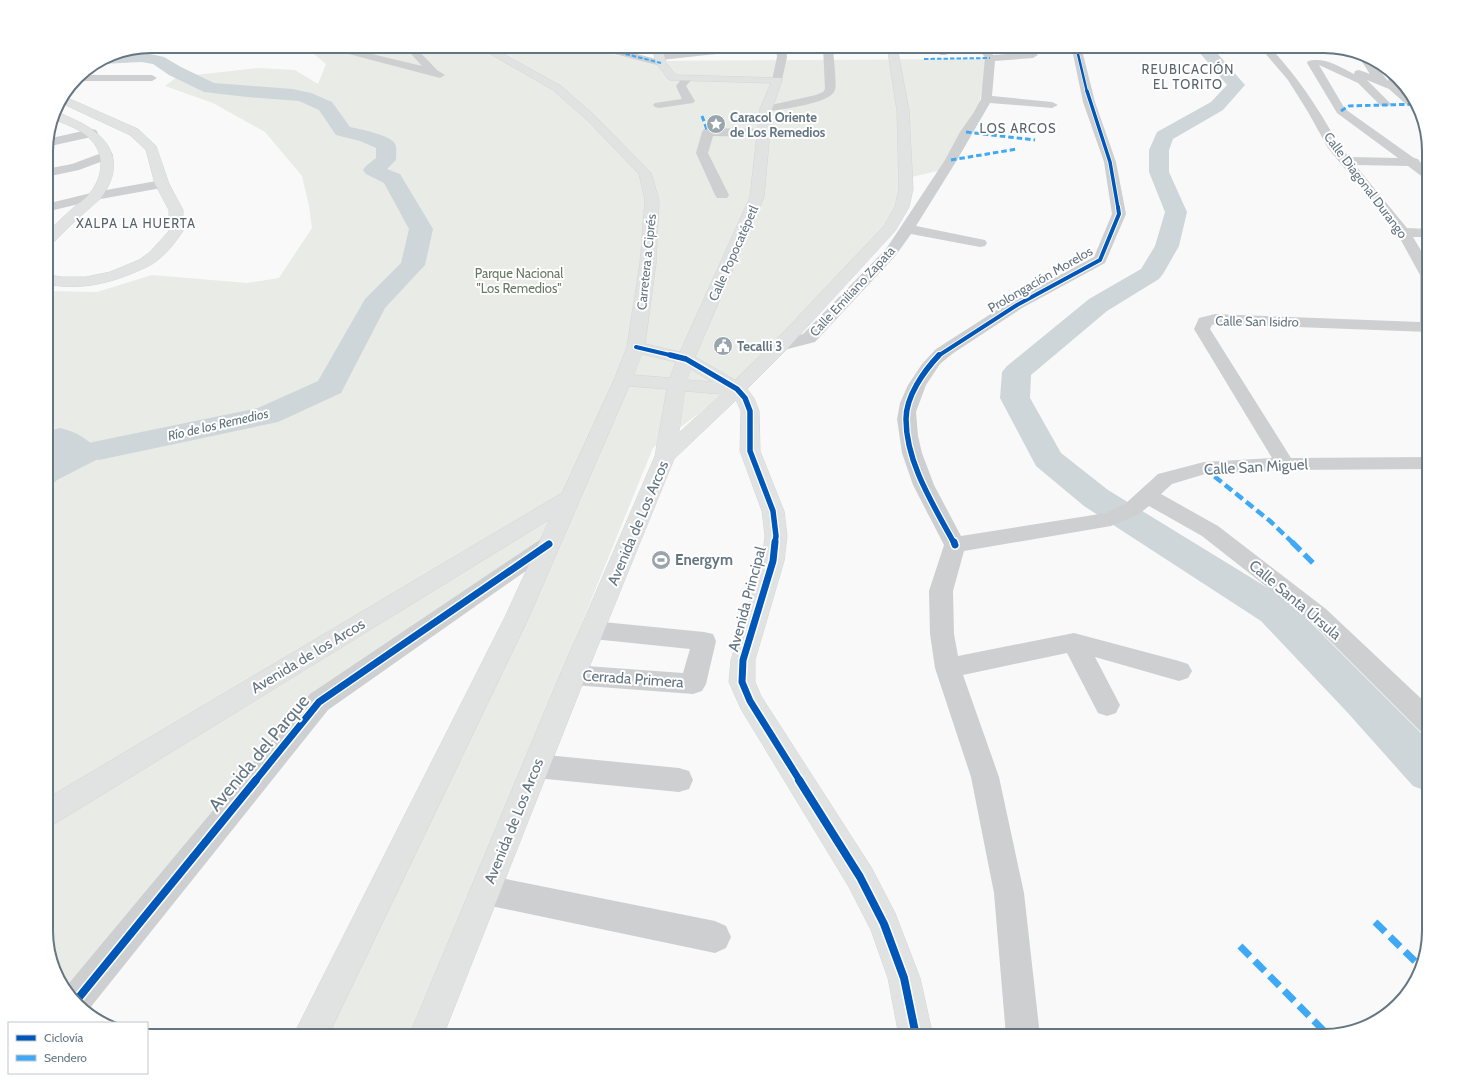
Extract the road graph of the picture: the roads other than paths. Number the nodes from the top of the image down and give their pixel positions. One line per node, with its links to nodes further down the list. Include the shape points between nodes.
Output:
1 (355, 53): 2 (street, via 436,73)
2 (416, 53)
3 (494, 53): 59 (main road, Carretera a Ciprés, via 557,88 591,118 645,173 652,200 648,263)
4 (627, 53): 16 (street)
5 (658, 53): 16 (main road)
6 (672, 53): 16 (street)
7 (782, 53): 22 (street, Calle Popocatépetl)
8 (828, 53): 31 (street, via 830,89 827,94 820,98)
9 (892, 53): 49 (main road, Avenida de Los Arcos, via 903,111 906,189)
10 (987, 53): 15 (street)
11 (1077, 53): 70 (street, Prolongación Morelos, via 1089,102 1110,162 1119,214 1100,260 1041,289 938,356 915,386 906,417 908,436 918,471)
12 (1270, 53): 33 (street, Calle Diagonal Durango, via 1292,78)
13 (1033, 55): 15 (street)
14 (1322, 55): 21 (street, via 1340,66)
15 (990, 58): 25 (street, Calle Emiliano Zapata)
16 (660, 60): 20 (main road, via 673,78)
17 (1356, 60): 21 (street); 24 (street)
18 (86, 78): 19 (street)
19 (152, 78)
20 (687, 79): 22 (main road); 29 (street, via 682,86 689,101)
21 (1374, 79): 24 (street)
22 (777, 80): 31 (main road, Calle Popocatépetl)
23 (1391, 80): 24 (street)
24 (1389, 85): 27 (street)
25 (986, 99): 30 (street); 39 (street, Calle Emiliano Zapata)
26 (66, 101): 45 (main road, via 134,132 152,149)
27 (1408, 101)
28 (1385, 104): 32 (street, via 1362,80 1322,63 1312,63)
29 (659, 105)
30 (1052, 105)
31 (766, 109): 36 (main road, Calle Popocatépetl)
32 (1341, 111): 33 (street); 41 (street)
33 (1314, 112): 40 (street, Calle Diagonal Durango, via 1332,145)
34 (59, 117): 35 (main road)
35 (92, 133): 37 (street); 38 (main road, via 101,143)
36 (763, 133): 46 (street, via 708,132 702,153); 60 (main road, Calle Popocatépetl, via 757,197)
37 (53, 141)
38 (108, 160): 44 (street); 47 (main road, via 105,180)
39 (951, 160): 49 (street, via 934,170); 50 (street, Calle Emiliano Zapata)
40 (1345, 161): 41 (street); 52 (street, Calle Diagonal Durango)
41 (1411, 162): 42 (street); 43 (street)
42 (1422, 162)
43 (1422, 170)
44 (53, 172)
45 (162, 184): 47 (street); 56 (main road, via 176,210 176,231 155,255 144,263 100,280 74,283)
46 (722, 194)
47 (94, 196): 48 (street); 51 (main road)
48 (53, 206)
49 (902, 207): 58 (main road, Avenida de Los Arcos, via 890,228)
50 (907, 229): 54 (street); 58 (street, Calle Emiliano Zapata, via 891,252 809,338)
51 (53, 231)
52 (1403, 232): 53 (street); 55 (street, Calle Diagonal Durango)
53 (1422, 233)
54 (980, 243)
55 (1422, 265)
56 (53, 280)
57 (1422, 327): 66 (street, Calle San Isidro, via 1215,319 1204,322 1202,328)
58 (780, 346): 63 (main road, Avenida de Los Arcos)
59 (636, 347): 60 (main road, Avenida Principal); 61 (main road, Carretera a Ciprés)
60 (686, 359): 62 (main road, Calle Popocatépetl); 63 (main road, Avenida Principal)
61 (623, 380): 62 (main road); 67 (main road, Carretera a Ciprés)
62 (677, 384): 63 (main road); 64 (main road, Calle Popocatépetl)
63 (737, 389): 64 (main road, Avenida de Los Arcos); 86 (main road, Avenida Principal, via 745,398 750,411 750,451 773,511 776,536 773,561 743,660 742,682 750,702 860,877 884,924 904,978)
64 (665, 456): 71 (main road, Avenida de Los Arcos)
65 (1422, 463): 66 (street, Calle San Miguel)
66 (1285, 464): 68 (street, Calle San Miguel, via 1204,468 1165,479)
67 (571, 497): 69 (main road); 80 (main road, Avenida de los Arcos)
68 (1139, 502): 70 (street, Calle San Miguel, via 1112,518); 77 (street, Calle Santa Úrsula, via 1210,531 1318,615)
69 (549, 544): 83 (street, Avenida del Parque, via 319,702); 84 (main road, via 517,617)
70 (956, 545): 73 (street, via 941,591 942,634)
71 (593, 630): 75 (main road, Avenida de Los Arcos); 75 (street, Cerrada Primera, via 704,641 693,684)
72 (1074, 642): 73 (street); 74 (street); 76 (street)
73 (948, 668): 87 (street, via 985,776 1009,893)
74 (1178, 671)
75 (573, 675): 78 (main road, Avenida de Los Arcos)
76 (1106, 705)
77 (1422, 717)
78 (536, 766): 79 (street); 81 (main road, Avenida de Los Arcos)
79 (679, 780)
80 (53, 810)
81 (486, 890): 82 (street); 85 (main road, Avenida de Los Arcos)
82 (715, 937)
83 (79, 997)
84 (313, 1029)
85 (429, 1029)
86 (915, 1029)
87 (1022, 1029)

